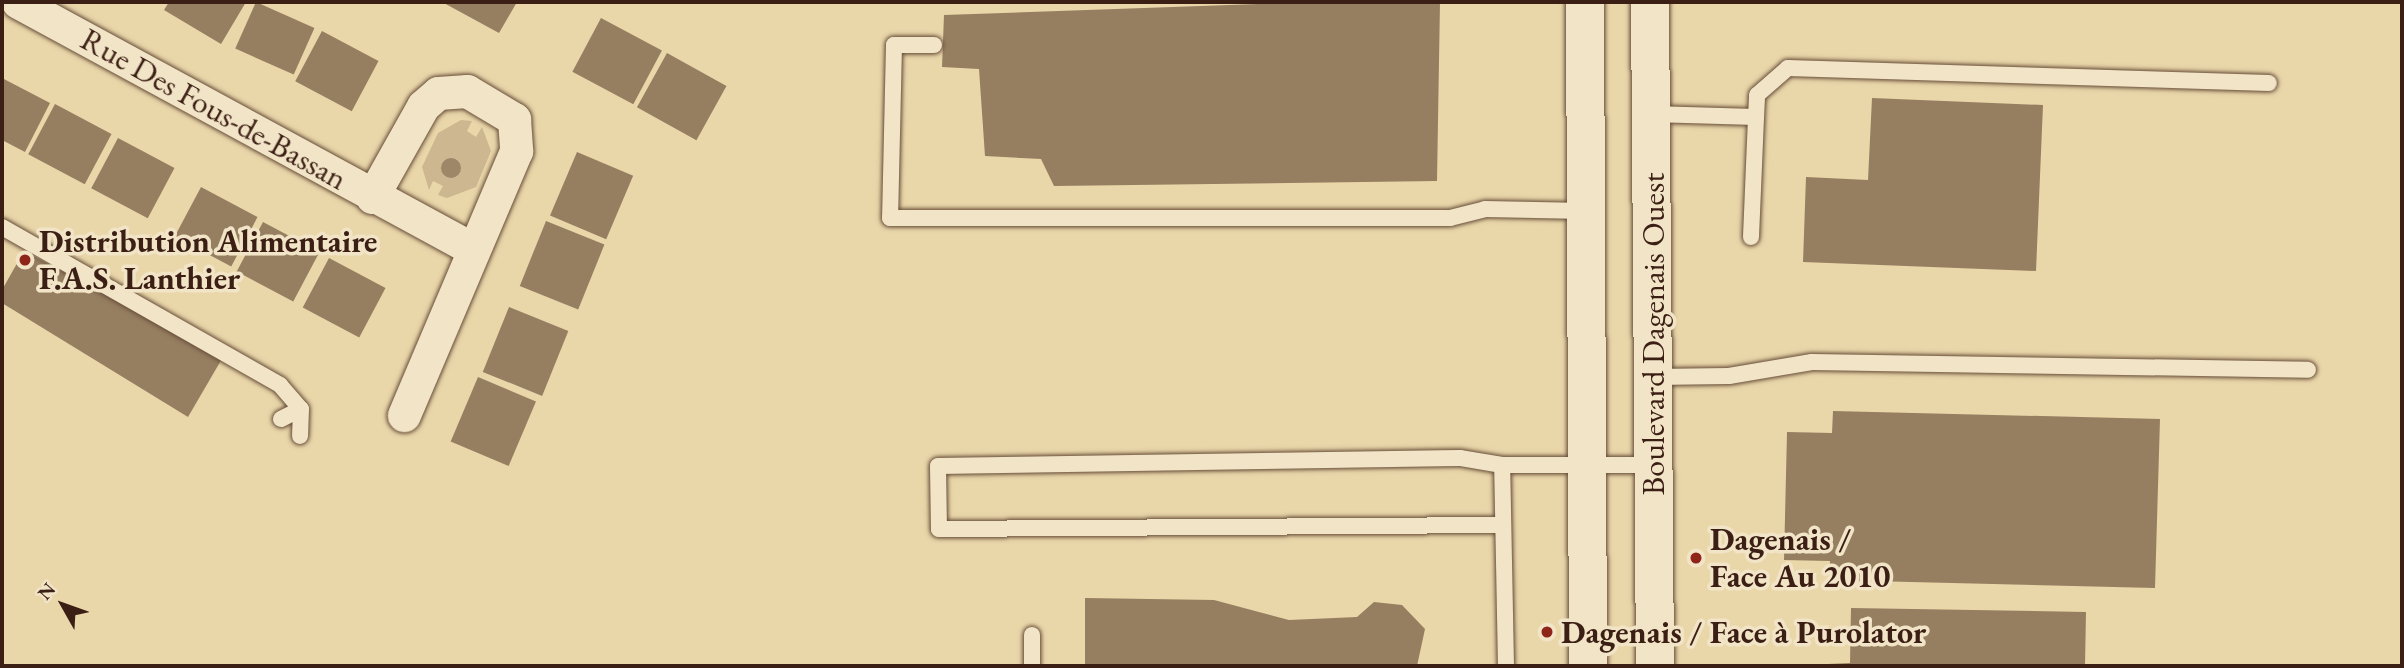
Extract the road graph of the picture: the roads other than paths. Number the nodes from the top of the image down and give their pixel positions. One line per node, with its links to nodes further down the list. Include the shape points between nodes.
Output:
1 (18, 2): 8 (street, Rue Des Fous-de-Bassan)
2 (1585, 2): 9 (main road, Boulevard Dagenais Ouest)
3 (1650, 2): 6 (main road, Boulevard Dagenais Ouest)
4 (934, 45): 9 (lane, via 894,45 890,218 1437,218 1485,209)
5 (2269, 83): 7 (lane, via 1788,68 1758,95)
6 (1651, 114): 7 (lane); 14 (main road, Boulevard Dagenais Ouest)
7 (1756, 117): 11 (lane)
8 (373, 197): 12 (street, Rue Des Fous-de-Bassan); 12 (street, Rue Des Fous-de-Bassan, via 430,99 457,89 477,96 514,119 519,138)
9 (1586, 211): 19 (main road, Boulevard Dagenais Ouest)
10 (2, 227): 15 (lane, via 226,350 280,385)
11 (1751, 237)
12 (473, 249): 16 (street, Rue Des Fous-de-Bassan)
13 (2308, 370): 14 (lane, via 1812,362 1729,376)
14 (1653, 377): 21 (main road, Boulevard Dagenais Ouest)
15 (301, 409): 17 (lane); 18 (lane)
16 (404, 415)
17 (281, 419)
18 (300, 436)
19 (1587, 463): 20 (lane); 21 (lane); 26 (main road, Boulevard Dagenais Ouest)
20 (1502, 465): 22 (lane); 22 (lane, via 1460,458 938,466 939,529)
21 (1654, 465): 27 (main road, Boulevard Dagenais Ouest)
22 (1503, 525): 25 (lane)
23 (1032, 635): 24 (lane)
24 (1032, 666)
25 (1506, 666)
26 (1588, 666)
27 (1655, 666)

